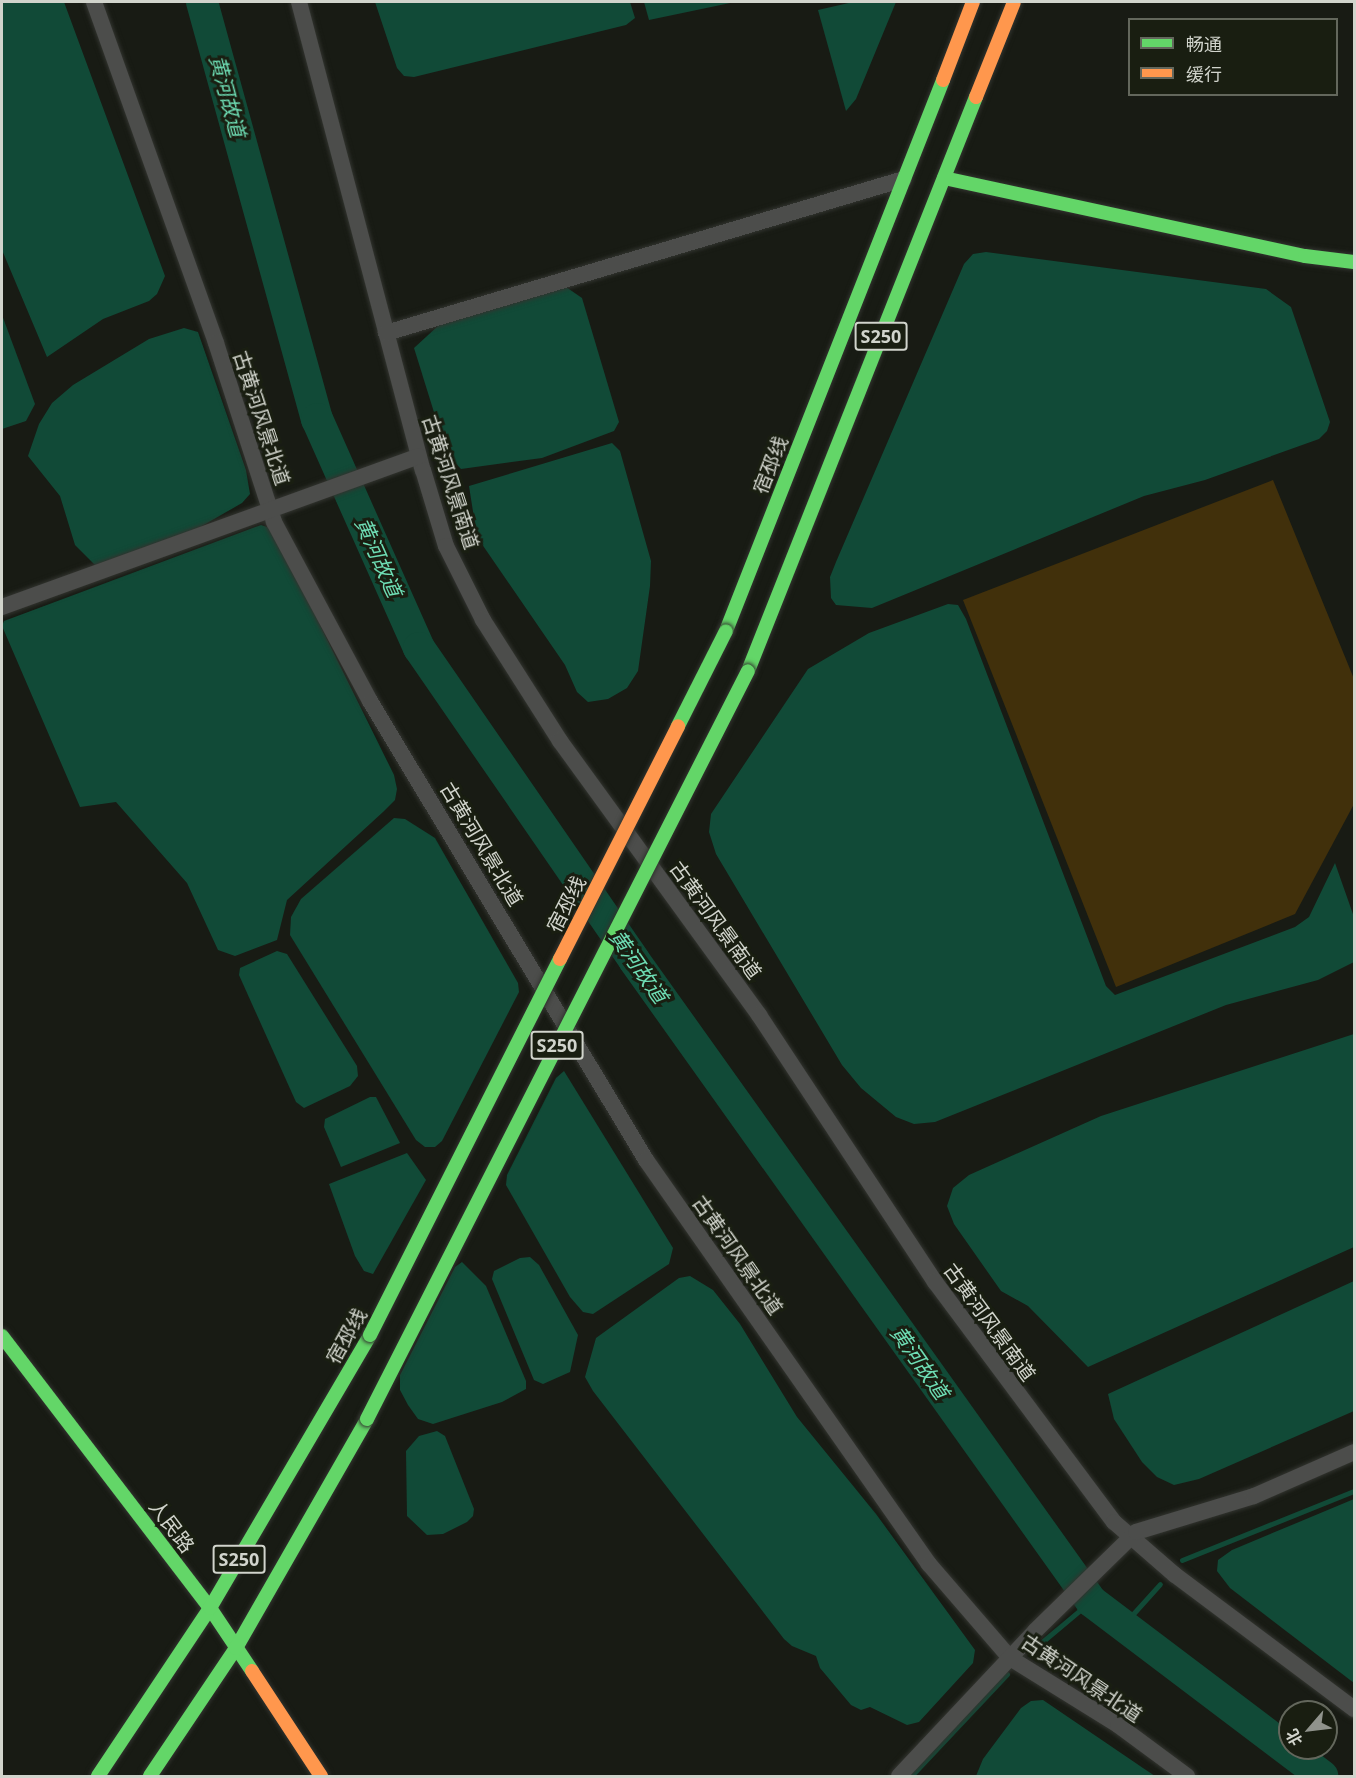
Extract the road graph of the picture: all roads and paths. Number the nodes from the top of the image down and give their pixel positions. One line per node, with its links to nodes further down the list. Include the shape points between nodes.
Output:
1 (94, 2): 10 (street, 古黄河风景北道)
2 (299, 2): 8 (street, 古黄河风景南道)
3 (973, 2): 6 (main road, 宿邳线 / S250)
4 (1014, 2): 5 (main road, S250)
5 (944, 178): 7 (main road, via 1305,256); 16 (main road, S250, bridge, via 748,671 367,1419)
6 (904, 179): 8 (street); 15 (main road, 宿邳线 / S250, bridge, via 726,631 370,1335)
7 (1354, 262)
8 (387, 333): 9 (street, 古黄河风景南道)
9 (413, 458): 10 (street); 14 (street, 古黄河风景南道, via 446,546 483,620 560,741 759,1016 941,1291)
10 (278, 508): 11 (street); 17 (street, 古黄河风景北道, via 370,701 646,1160 929,1564)
11 (2, 607)
12 (2, 1336): 15 (main road, 人民路)
13 (1354, 1452): 14 (street, via 1254,1496 1153,1525 1136,1532)
14 (1125, 1545): 17 (street); 18 (street, 古黄河风景南道)
15 (210, 1608): 16 (main road, 人民路); 19 (main road, 宿邳线 / S250)
16 (236, 1648): 20 (main road, S250); 21 (main road, 人民路)
17 (1010, 1658): 22 (street); 23 (street, 古黄河风景北道, via 1118,1725)
18 (1354, 1708)
19 (98, 1776)
20 (150, 1776)
21 (321, 1776)
22 (899, 1776)
23 (1187, 1776)

